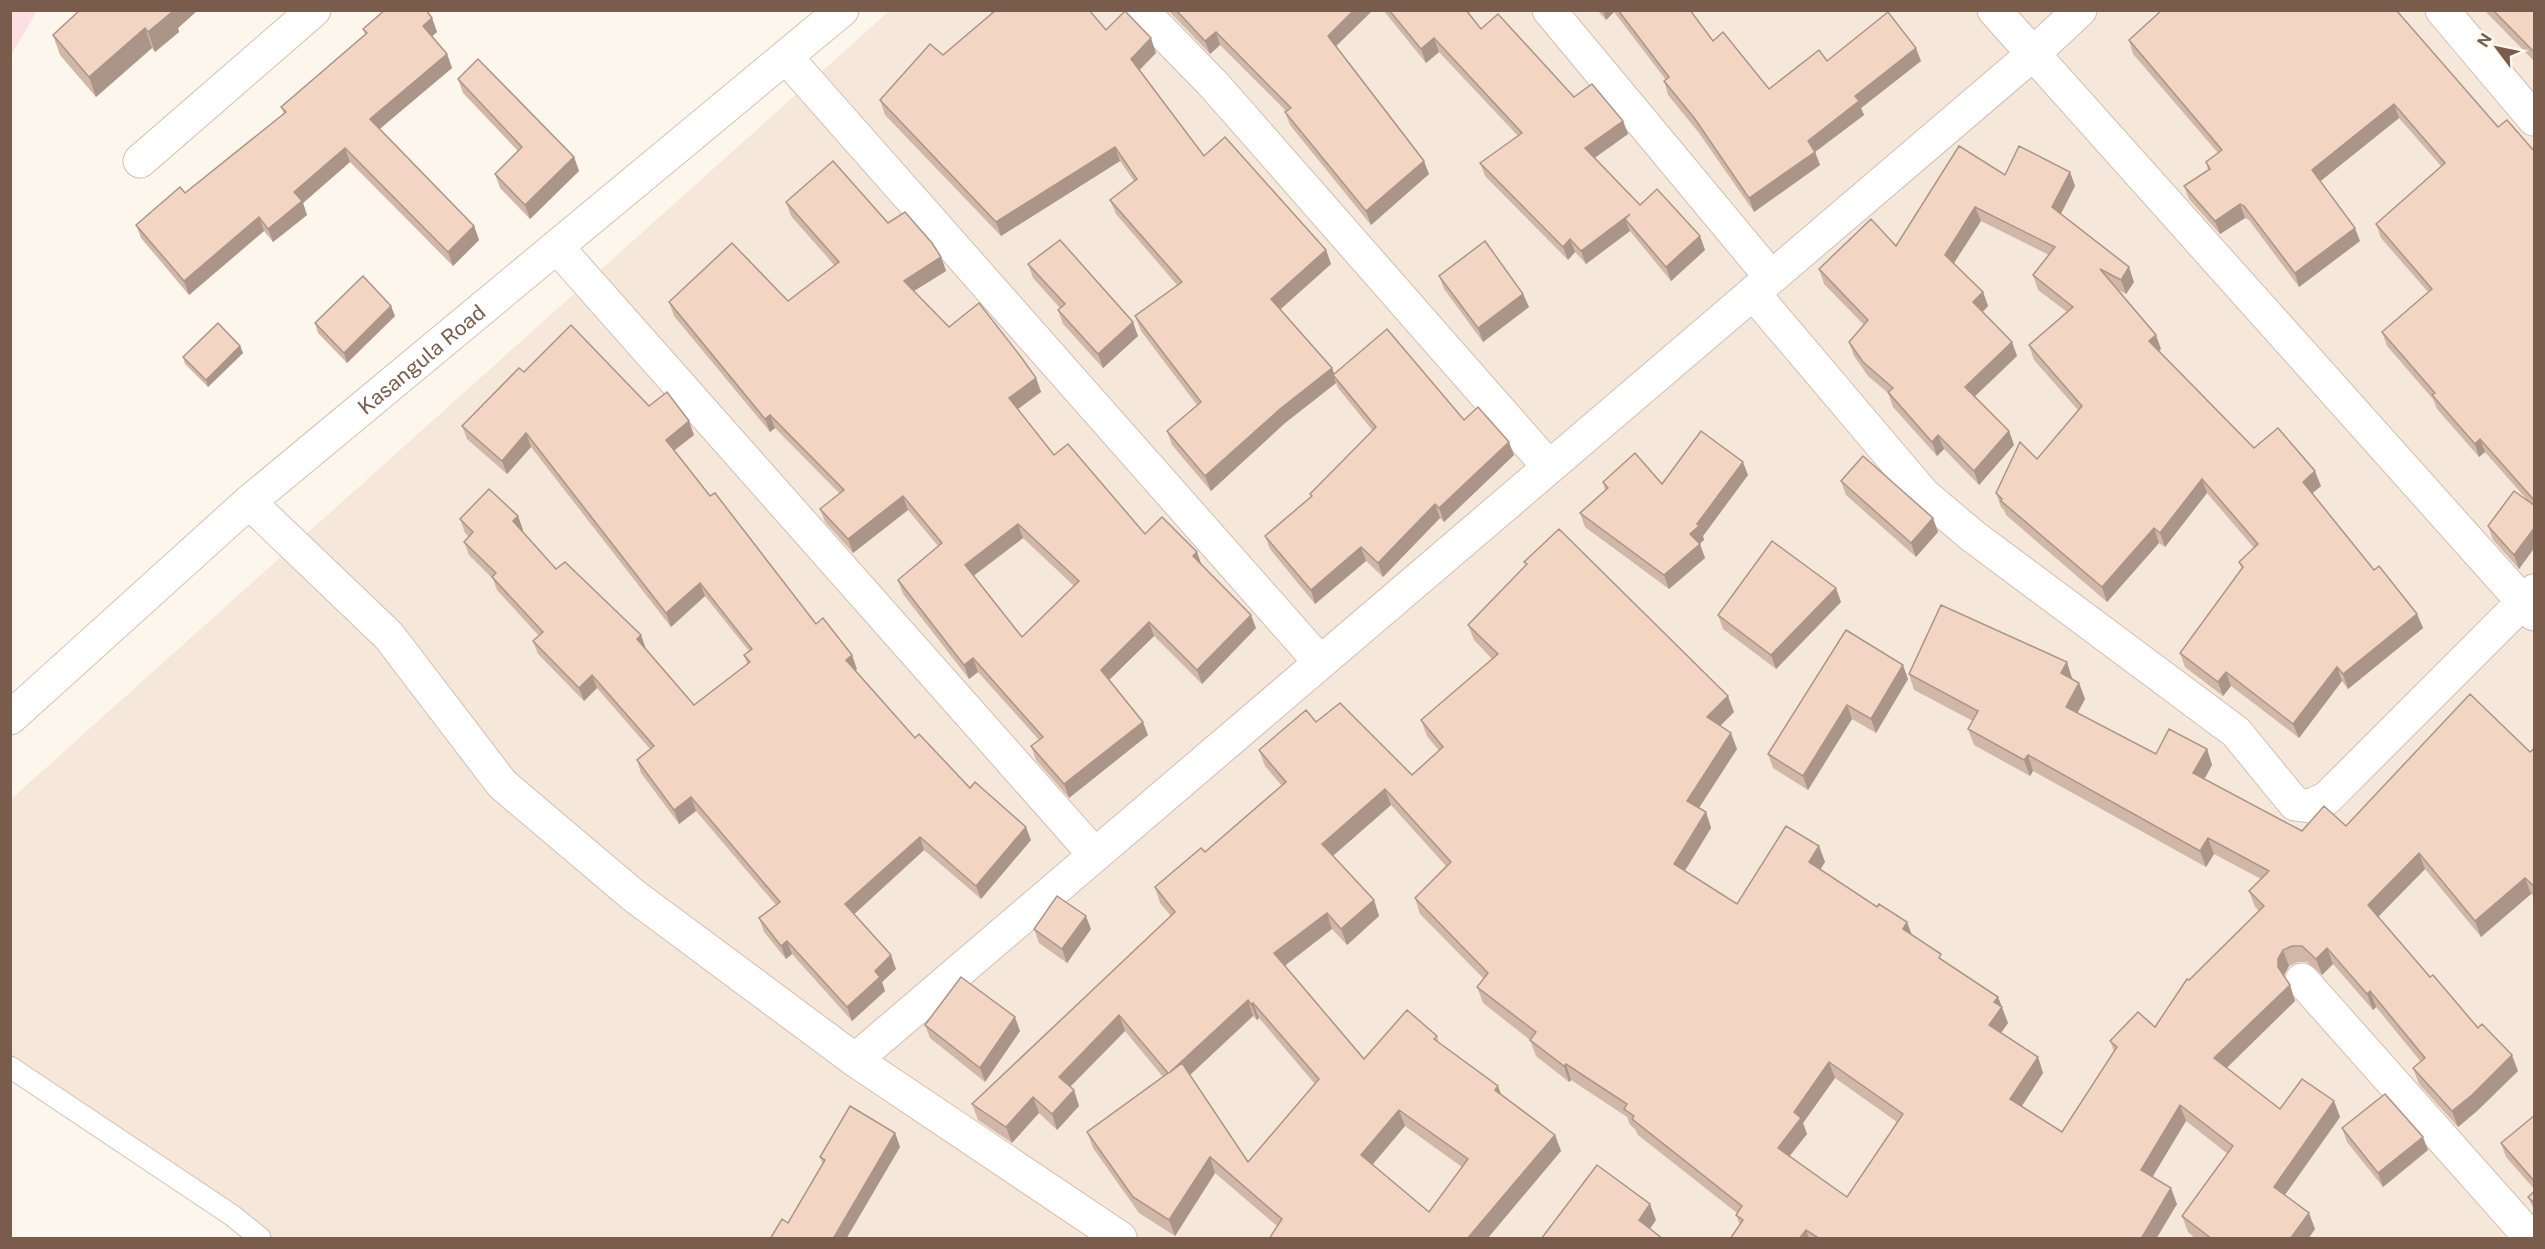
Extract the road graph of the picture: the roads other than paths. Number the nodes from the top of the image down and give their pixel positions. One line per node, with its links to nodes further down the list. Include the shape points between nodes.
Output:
1 (314, 10): 11 (street)
2 (842, 10): 9 (street, Kasangula Road)
3 (1141, 10): 14 (street, via 1215,86)
4 (1549, 10): 13 (street)
5 (1994, 10): 8 (street)
6 (2080, 10): 8 (street)
7 (2442, 10): 10 (street)
8 (2033, 54): 13 (street); 16 (street)
9 (786, 57): 12 (street, Kasangula Road); 17 (street)
10 (2535, 119)
11 (140, 161)
12 (557, 247): 15 (street, Kasangula Road); 19 (street)
13 (1762, 285): 14 (street); 16 (street, via 1924,495 1974,537 2236,732 2295,804 2310,806 2327,798)
14 (1549, 467): 17 (street)
15 (249, 502): 18 (street, Kasangula Road); 21 (street, via 389,636 501,784 633,895)
16 (2531, 602)
17 (1320, 662): 19 (street)
18 (10, 718)
19 (1095, 855): 21 (street)
20 (2302, 980): 25 (street)
21 (855, 1060): 24 (street)
22 (10, 1067): 23 (lane, via 233,1216)
23 (260, 1239)
24 (1120, 1239)
25 (2531, 1239)

